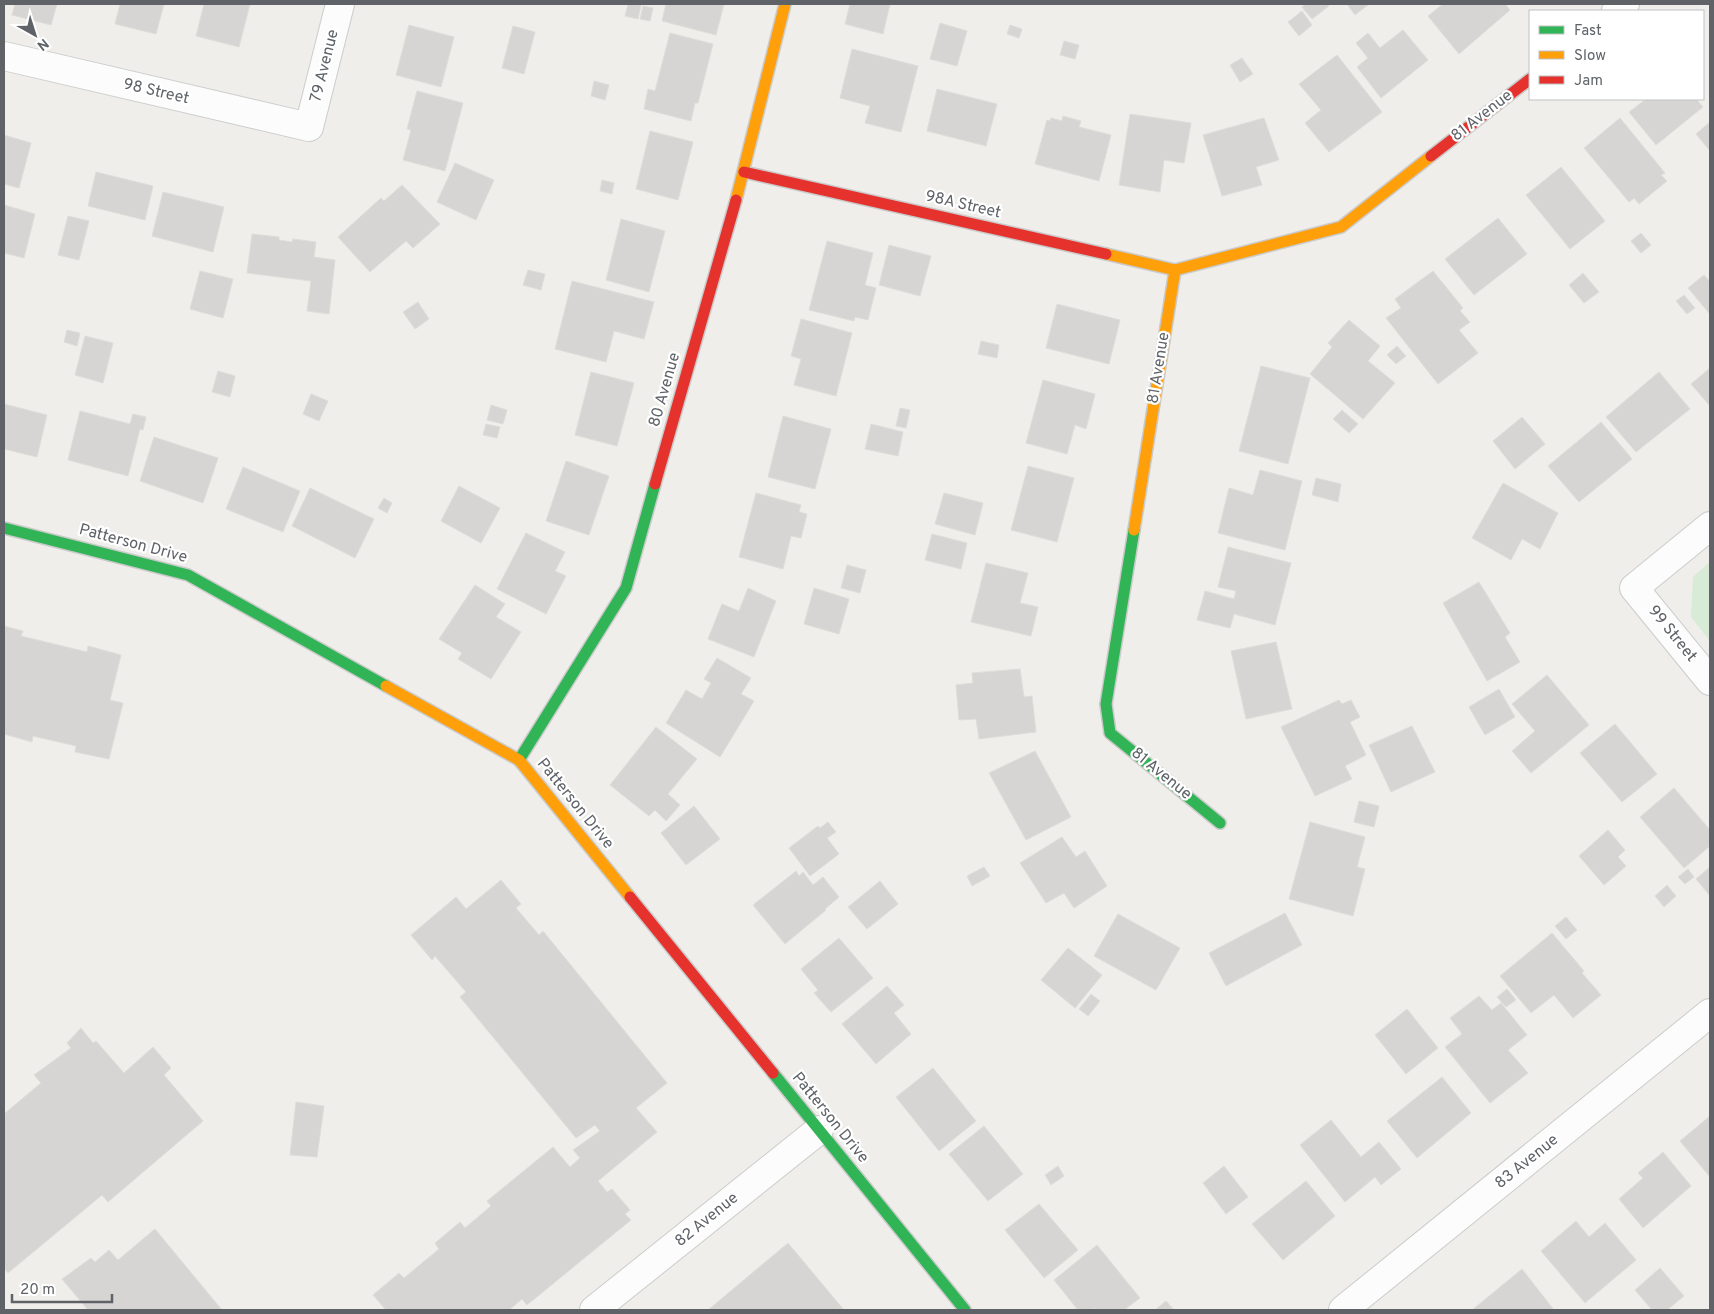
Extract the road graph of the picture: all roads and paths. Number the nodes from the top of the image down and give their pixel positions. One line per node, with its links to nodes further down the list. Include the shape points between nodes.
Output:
1 (340, 4): 5 (street, 79 Avenue)
2 (786, 4): 6 (street, 80 Avenue)
3 (4, 56): 5 (street, 98 Street)
4 (1529, 79): 7 (street, 81 Avenue, via 1342,227)
5 (309, 128)
6 (744, 172): 7 (street, 98A Street); 11 (street, 80 Avenue, via 626,588)
7 (1175, 270): 12 (street, 81 Avenue, via 1106,704 1110,733)
8 (1710, 526): 10 (street, 99 Street, via 1634,588)
9 (4, 528): 11 (street, Patterson Drive, via 188,575)
10 (1710, 681)
11 (520, 760): 14 (street, Patterson Drive)
12 (1220, 823)
13 (1710, 1013): 17 (street, 83 Avenue)
14 (819, 1130): 15 (street, 82 Avenue); 16 (street, Patterson Drive)
15 (594, 1310)
16 (965, 1310)
17 (1344, 1310)

